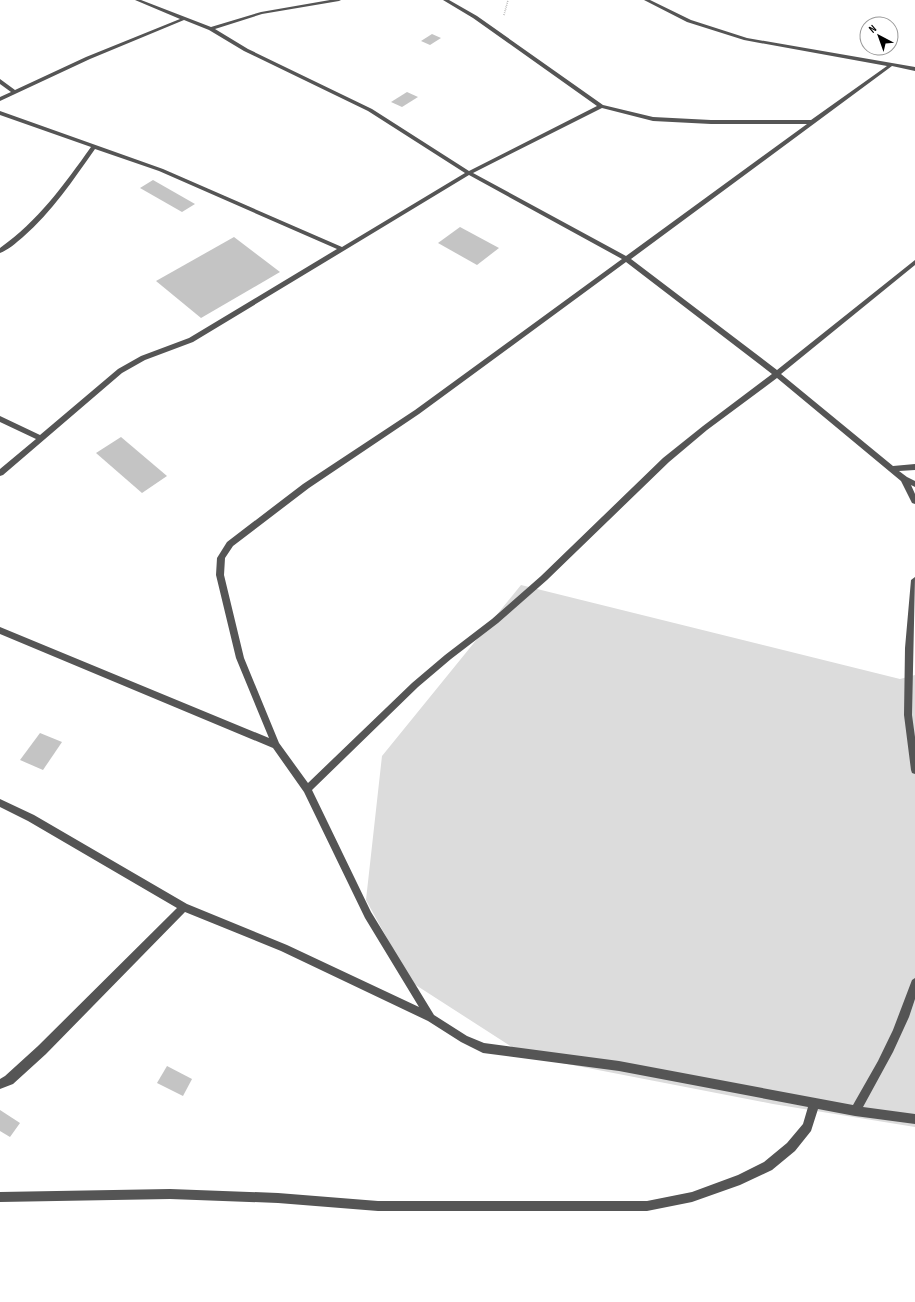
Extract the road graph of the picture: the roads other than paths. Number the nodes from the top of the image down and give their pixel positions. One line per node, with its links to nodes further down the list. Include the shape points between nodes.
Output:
1 (137, 0): 5 (street)
2 (339, 0): 6 (street, via 261,13)
3 (445, 0): 12 (street, via 475,17)
4 (646, 0): 7 (street, via 689,20 746,38)
5 (183, 19): 6 (street); 10 (street)
6 (211, 29): 16 (street, via 246,50 370,110)
7 (892, 64): 8 (street); 14 (street)
8 (915, 69)
9 (0, 81): 10 (street)
10 (14, 92): 11 (street)
11 (0, 99)
12 (601, 106): 14 (street, via 653,119); 16 (street)
13 (0, 113): 15 (street)
14 (811, 122): 19 (street)
15 (94, 146): 17 (street, via 161,170); 18 (street, via 66,187 38,218)
16 (469, 173): 17 (street); 19 (street)
17 (342, 249): 23 (street, via 191,340 143,358 120,371)
18 (0, 251)
19 (627, 259): 21 (street); 33 (street, via 417,412 306,486 230,544 221,558 220,575 240,658)
20 (915, 262): 21 (street)
21 (777, 374): 25 (street); 35 (street, via 666,460 544,578 415,685)
22 (0, 419): 23 (street)
23 (40, 438): 26 (street)
24 (915, 467): 25 (street)
25 (892, 469): 27 (street)
26 (0, 473)
27 (904, 479): 28 (street); 29 (street)
28 (915, 484)
29 (915, 501)
30 (915, 580): 32 (street)
31 (0, 630): 33 (street)
32 (912, 648): 34 (street, via 908,715)
33 (276, 745): 35 (street)
34 (915, 770)
35 (307, 789): 39 (street, via 368,915)
36 (0, 803): 37 (street, via 31,818)
37 (184, 907): 39 (street, via 284,948); 40 (street, via 42,1050 9,1080)
38 (915, 983): 42 (street, via 902,1026)
39 (431, 1018): 41 (street, via 483,1048 619,1066)
40 (0, 1084)
41 (815, 1103): 42 (street); 44 (street, via 807,1127 791,1147 768,1166 740,1180 692,1198 647,1206 378,1206 278,1198 170,1194)
42 (855, 1110): 43 (street)
43 (915, 1119)
44 (0, 1197)

